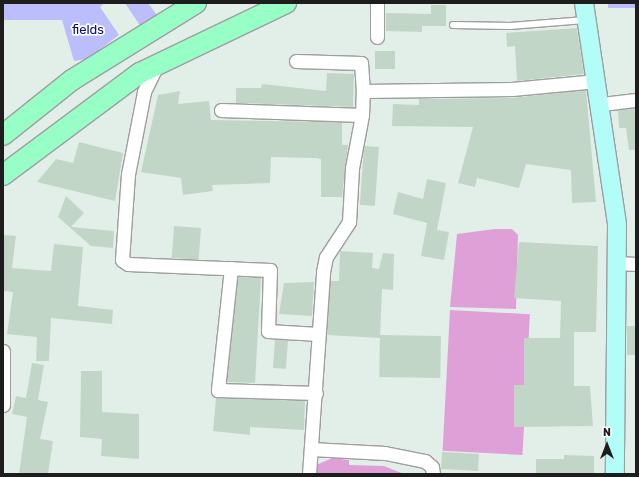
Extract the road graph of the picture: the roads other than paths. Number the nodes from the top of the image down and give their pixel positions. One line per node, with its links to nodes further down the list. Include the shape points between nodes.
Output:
1 (196, 3): 15 (main road, via 72,80)
2 (286, 3): 8 (main road)
3 (377, 3): 6 (street)
4 (586, 11): 5 (lane, via 510,26); 9 (main road)
5 (453, 25)
6 (377, 37)
7 (296, 61): 10 (street, via 361,63)
8 (157, 65): 16 (main road, via 140,73); 19 (street, via 144,92 128,174 122,260 128,264)
9 (597, 81): 10 (street, via 512,89); 12 (main road)
10 (363, 90): 14 (street)
11 (636, 100): 12 (street)
12 (602, 104): 17 (main road, via 617,224)
13 (221, 110): 14 (street)
14 (362, 115): 20 (street, via 352,168 349,222 326,257)
15 (3, 135)
16 (3, 175)
17 (617, 263): 18 (street); 27 (main road)
18 (636, 264)
19 (231, 268): 20 (street, via 270,270 268,331); 22 (street, via 218,390)
20 (318, 334): 22 (street)
21 (3, 351): 23 (street)
22 (316, 393): 24 (street)
23 (3, 405)
24 (311, 449): 25 (street); 26 (street, via 385,453 425,461 432,467)
25 (309, 474)
26 (433, 474)
27 (615, 474)

